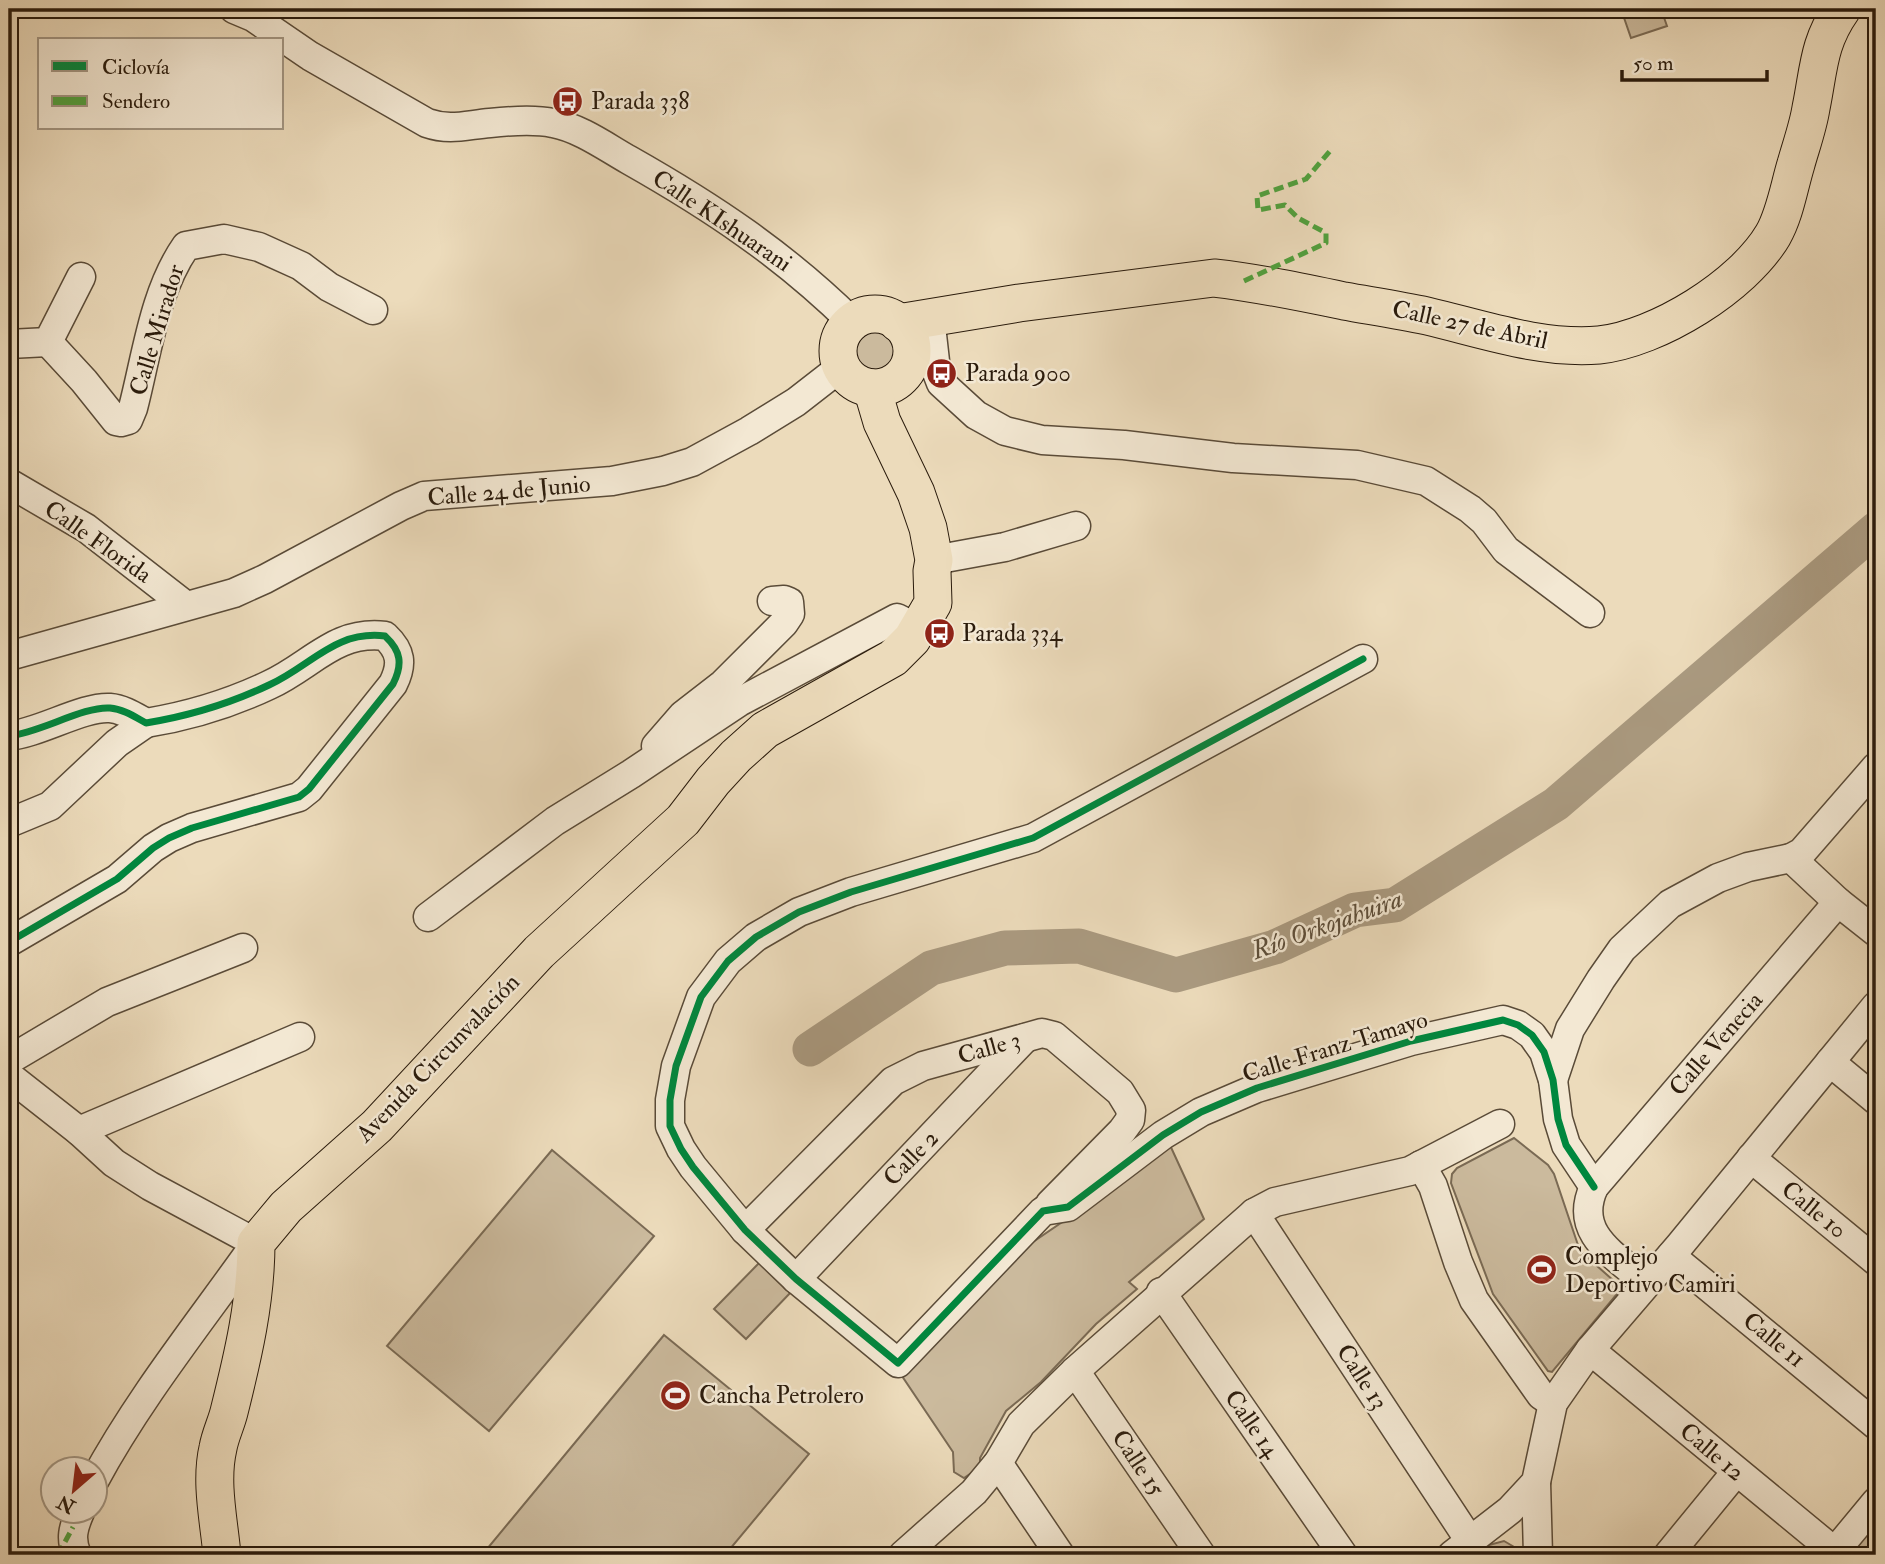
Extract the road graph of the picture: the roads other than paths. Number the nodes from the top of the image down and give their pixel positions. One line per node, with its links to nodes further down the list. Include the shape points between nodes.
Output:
1 (234, 9): 3 (street, Calle KIshuarani)
2 (1842, 9): 7 (main road, Calle 27 de Abril, via 1826,34 1811,108 1773,235 1714,295 1634,338 1598,345 1538,342 1385,307 1214,278)
3 (284, 38)
4 (284, 38): 8 (street, Calle KIshuarani, via 442,128 490,122 553,123 583,134 748,233)
5 (81, 277): 9 (street)
6 (373, 310): 9 (street, Calle Mirador, via 260,247 223,239 186,246 175,261 160,302 133,408 128,420 121,422)
7 (914, 320): 8 (main road, via 875,314); 12 (main road, via 906,331 912,354 903,375 894,383); 18 (street, via 941,383 976,415 1005,430 1042,440 1357,465 1426,481 1470,509 1506,550)
8 (852, 322): 11 (main road, via 839,342)
9 (48, 342): 10 (street)
10 (9, 344)
11 (841, 367): 12 (main road, via 853,382); 17 (street, Calle 24 de Junio, via 796,402 692,462 612,481 424,496 265,579 234,593)
12 (872, 388): 15 (main road, via 882,422 916,493 928,528)
13 (9, 483): 17 (street, Calle Florida, via 86,528)
14 (1076, 527): 15 (street)
15 (933, 565): 19 (main road, Avenida Circunvalación)
16 (772, 601): 25 (street, via 789,602 790,614 784,624 723,684 683,715)
17 (185, 605): 20 (street, Calle 24 de Junio)
18 (1590, 612)
19 (908, 623): 25 (street, via 739,702); 49 (main road, Avenida Circunvalación, via 863,673 765,730 736,756 683,820 539,952 377,1126 286,1207)
20 (9, 656)
21 (1363, 659): 48 (street, via 1033,838 850,892 799,912 756,937 728,961 701,998 687,1032 676,1066 670,1126 693,1167)
22 (146, 723): 23 (street, via 110,708); 26 (street, via 117,743 50,806); 31 (street, via 183,717 259,689 336,642 359,636 385,636 400,660 393,684 299,797 169,838 117,879)
23 (9, 736)
24 (1876, 767): 27 (street, via 1802,852)
25 (631, 774): 29 (street, via 555,821)
26 (9, 823)
27 (1791, 858): 28 (street); 39 (street, via 1718,878 1660,913 1622,949 1588,999 1570,1029)
28 (1838, 902): 30 (street); 45 (street, Calle Venecia)
29 (428, 917)
30 (1876, 932)
31 (9, 942)
32 (243, 948): 36 (street, via 107,1002)
33 (1876, 1006): 37 (street)
34 (300, 1037): 42 (street)
35 (1026, 1037): 46 (street, Calle 3, via 1054,1036 1120,1092 1131,1110 1122,1131); 48 (street, Calle 3, via 923,1066 892,1081); 52 (street, Calle 2)
36 (9, 1060)
37 (1830, 1062): 40 (street); 43 (street)
38 (9, 1076): 42 (street)
39 (1553, 1080): 45 (street, via 1566,1146); 46 (street, Calle Franz Tamayo, via 1544,1052 1532,1035 1503,1020 1411,1041 1256,1088 1201,1112 1068,1207)
40 (1876, 1100)
41 (1500, 1124): 44 (street)
42 (79, 1130): 49 (street, via 114,1163 150,1186)
43 (1751, 1158): 50 (street); 51 (street, Calle 10)
44 (1422, 1165): 47 (street, via 1275,1202); 57 (street, via 1474,1300 1541,1395)
45 (1594, 1186): 53 (street, via 1588,1199 1590,1228 1598,1241)
46 (1043, 1211): 52 (street, Calle Franz Tamayo, via 898,1363)
47 (1254, 1213): 54 (street); 66 (street, Calle 13)
48 (745, 1230): 52 (street)
49 (256, 1242): 59 (street); 70 (main road, via 250,1322 217,1449 215,1485)
50 (1671, 1256): 53 (street); 58 (street, Calle 11)
51 (1876, 1261)
52 (796, 1279)
53 (1647, 1283): 55 (street)
54 (1161, 1292): 56 (street); 74 (street, Calle 14)
55 (1590, 1350): 57 (street); 61 (street, Calle 12)
56 (1075, 1370): 60 (street, via 1021,1424); 73 (street, Calle 15)
57 (1553, 1403): 62 (street)
58 (1876, 1425)
59 (108, 1456)
60 (998, 1463): 71 (street, via 974,1492); 72 (street)
61 (1737, 1472): 67 (street, Calle 12); 76 (street)
62 (1536, 1482): 66 (street, via 1510,1510); 75 (street)
63 (1875, 1503): 67 (street)
64 (72, 1526): 68 (street)
65 (75, 1526): 69 (street, via 72,1544)
66 (1461, 1548)
67 (1833, 1554)
68 (58, 1555)
69 (77, 1555)
70 (222, 1555)
71 (903, 1555)
72 (1060, 1555)
73 (1201, 1555)
74 (1343, 1555)
75 (1538, 1555)
76 (1668, 1555)

